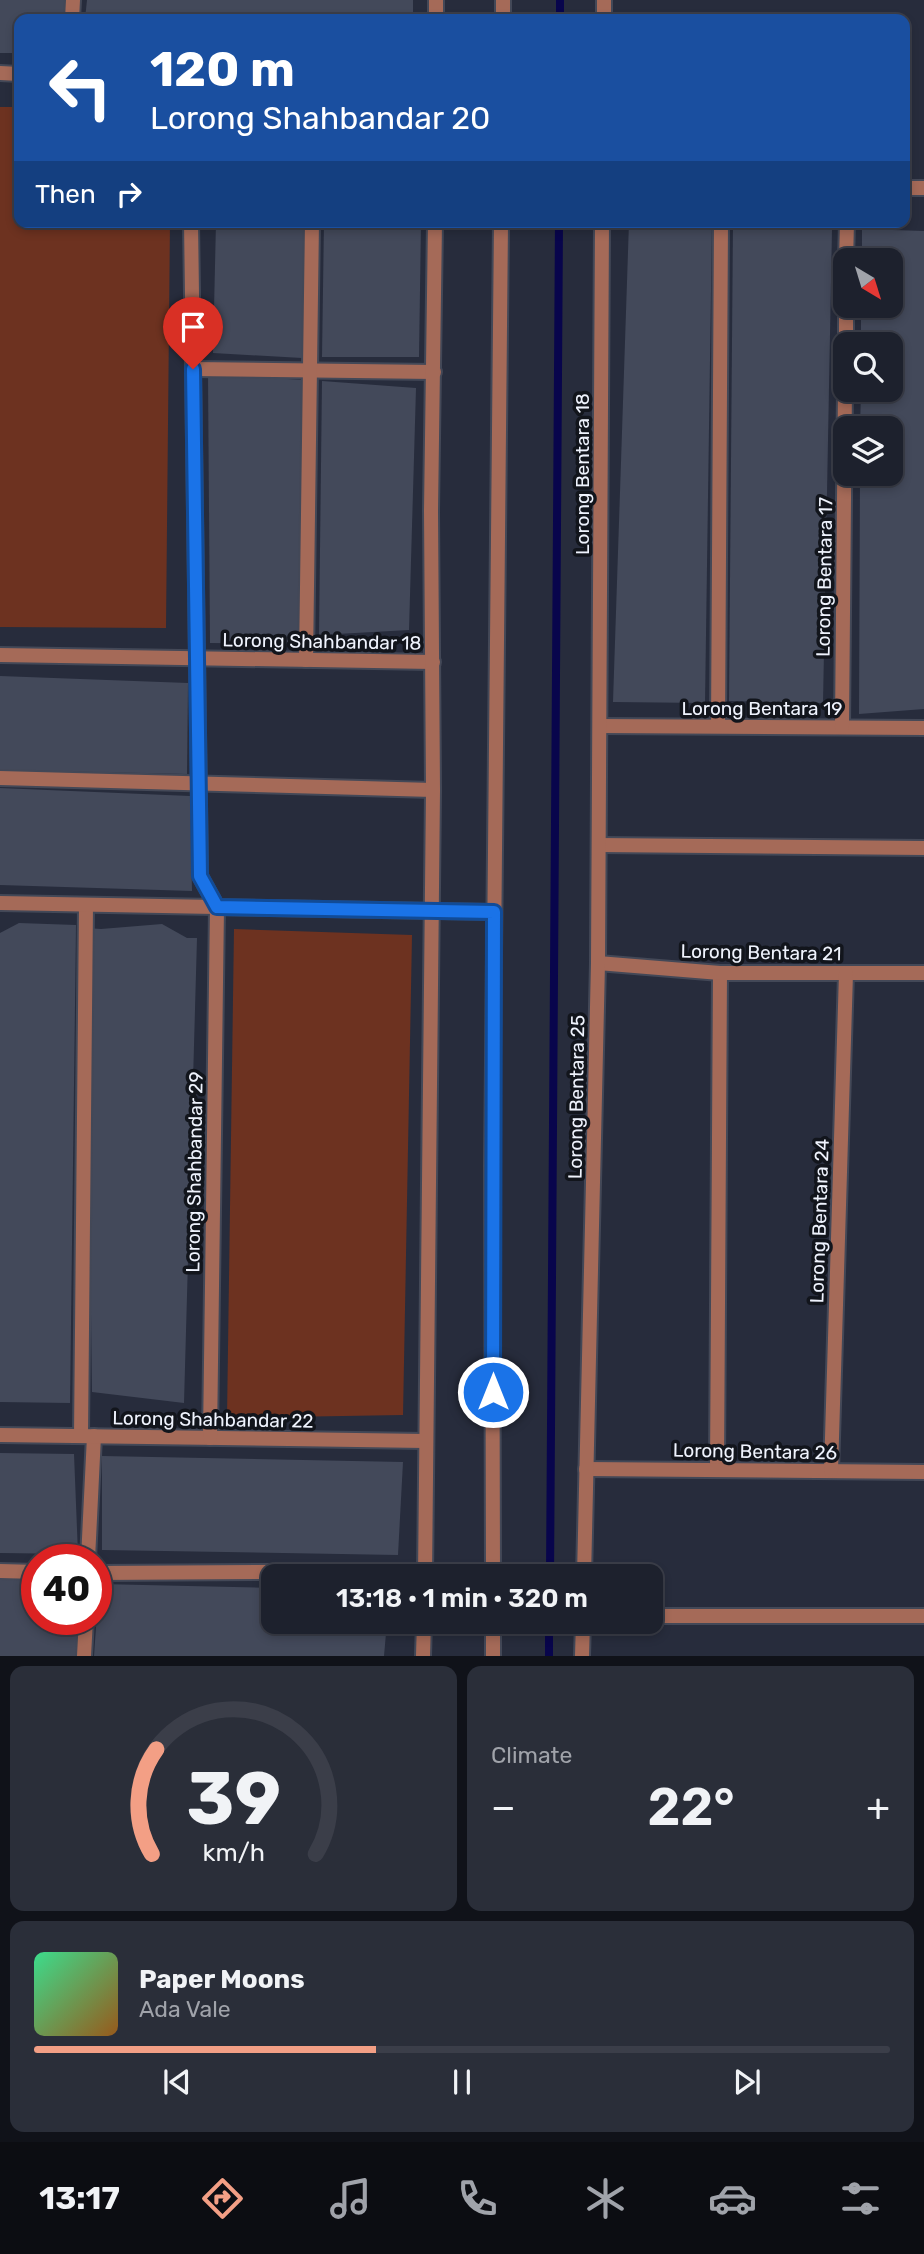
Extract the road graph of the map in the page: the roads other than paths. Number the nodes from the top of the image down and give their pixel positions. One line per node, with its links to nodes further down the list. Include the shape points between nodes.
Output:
1 (191, 228): 9 (street)
2 (312, 228): 10 (street)
3 (435, 228): 11 (street)
4 (500, 228): 30 (street)
5 (602, 228): 17 (street, Lorong Bentara 18)
6 (721, 228): 18 (street)
7 (847, 228): 8 (street)
8 (846, 248)
9 (193, 369): 10 (street); 14 (street)
10 (310, 370): 11 (street); 15 (street)
11 (434, 372): 16 (street)
12 (845, 402): 19 (street, Lorong Bentara 17)
13 (0, 655): 14 (street, Lorong Shahbandar 18)
14 (197, 658): 15 (street, Lorong Shahbandar 18); 22 (street)
15 (306, 660): 16 (street, Lorong Shahbandar 18)
16 (433, 662): 23 (street)
17 (600, 726): 18 (street, Lorong Bentara 19); 24 (street, Lorong Bentara 25)
18 (718, 726): 19 (street, Lorong Bentara 19)
19 (842, 727): 20 (street, Lorong Bentara 19)
20 (924, 728)
21 (0, 778): 22 (street)
22 (197, 783): 23 (street); 28 (street, via 200,876)
23 (433, 790): 29 (street)
24 (599, 845): 25 (street); 31 (street, Lorong Bentara 25)
25 (924, 848)
26 (0, 903): 27 (street)
27 (86, 905): 28 (street); 36 (street)
28 (217, 907): 29 (street); 37 (street, Lorong Shahbandar 29)
29 (430, 911): 30 (street); 38 (street)
30 (494, 912): 45 (street)
31 (598, 963): 32 (street, Lorong Bentara 21); 39 (street, Lorong Bentara 25)
32 (720, 973): 33 (street, Lorong Bentara 21); 40 (street)
33 (846, 973): 34 (street, Lorong Bentara 21); 41 (street, Lorong Bentara 24)
34 (924, 974)
35 (0, 1435): 36 (street, Lorong Shahbandar 22)
36 (88, 1436): 37 (street, Lorong Shahbandar 22); 43 (street)
37 (210, 1438): 38 (street, Lorong Shahbandar 22)
38 (425, 1441): 44 (street)
39 (586, 1469): 40 (street, Lorong Bentara 26); 46 (street, Lorong Bentara 25)
40 (717, 1469): 41 (street, Lorong Bentara 26)
41 (831, 1471): 42 (street, Lorong Bentara 26)
42 (924, 1472)
43 (88, 1544)
44 (425, 1564)
45 (493, 1564)
46 (584, 1564)
47 (0, 1571): 48 (street)
48 (21, 1572)
49 (112, 1573): 50 (street)
50 (261, 1574)
51 (663, 1616): 52 (street)
52 (924, 1616)
53 (424, 1634): 58 (street)
54 (493, 1634): 59 (street)
55 (583, 1634): 60 (street)
56 (85, 1635): 57 (street)
57 (84, 1656)
58 (423, 1656)
59 (493, 1656)
60 (582, 1656)

